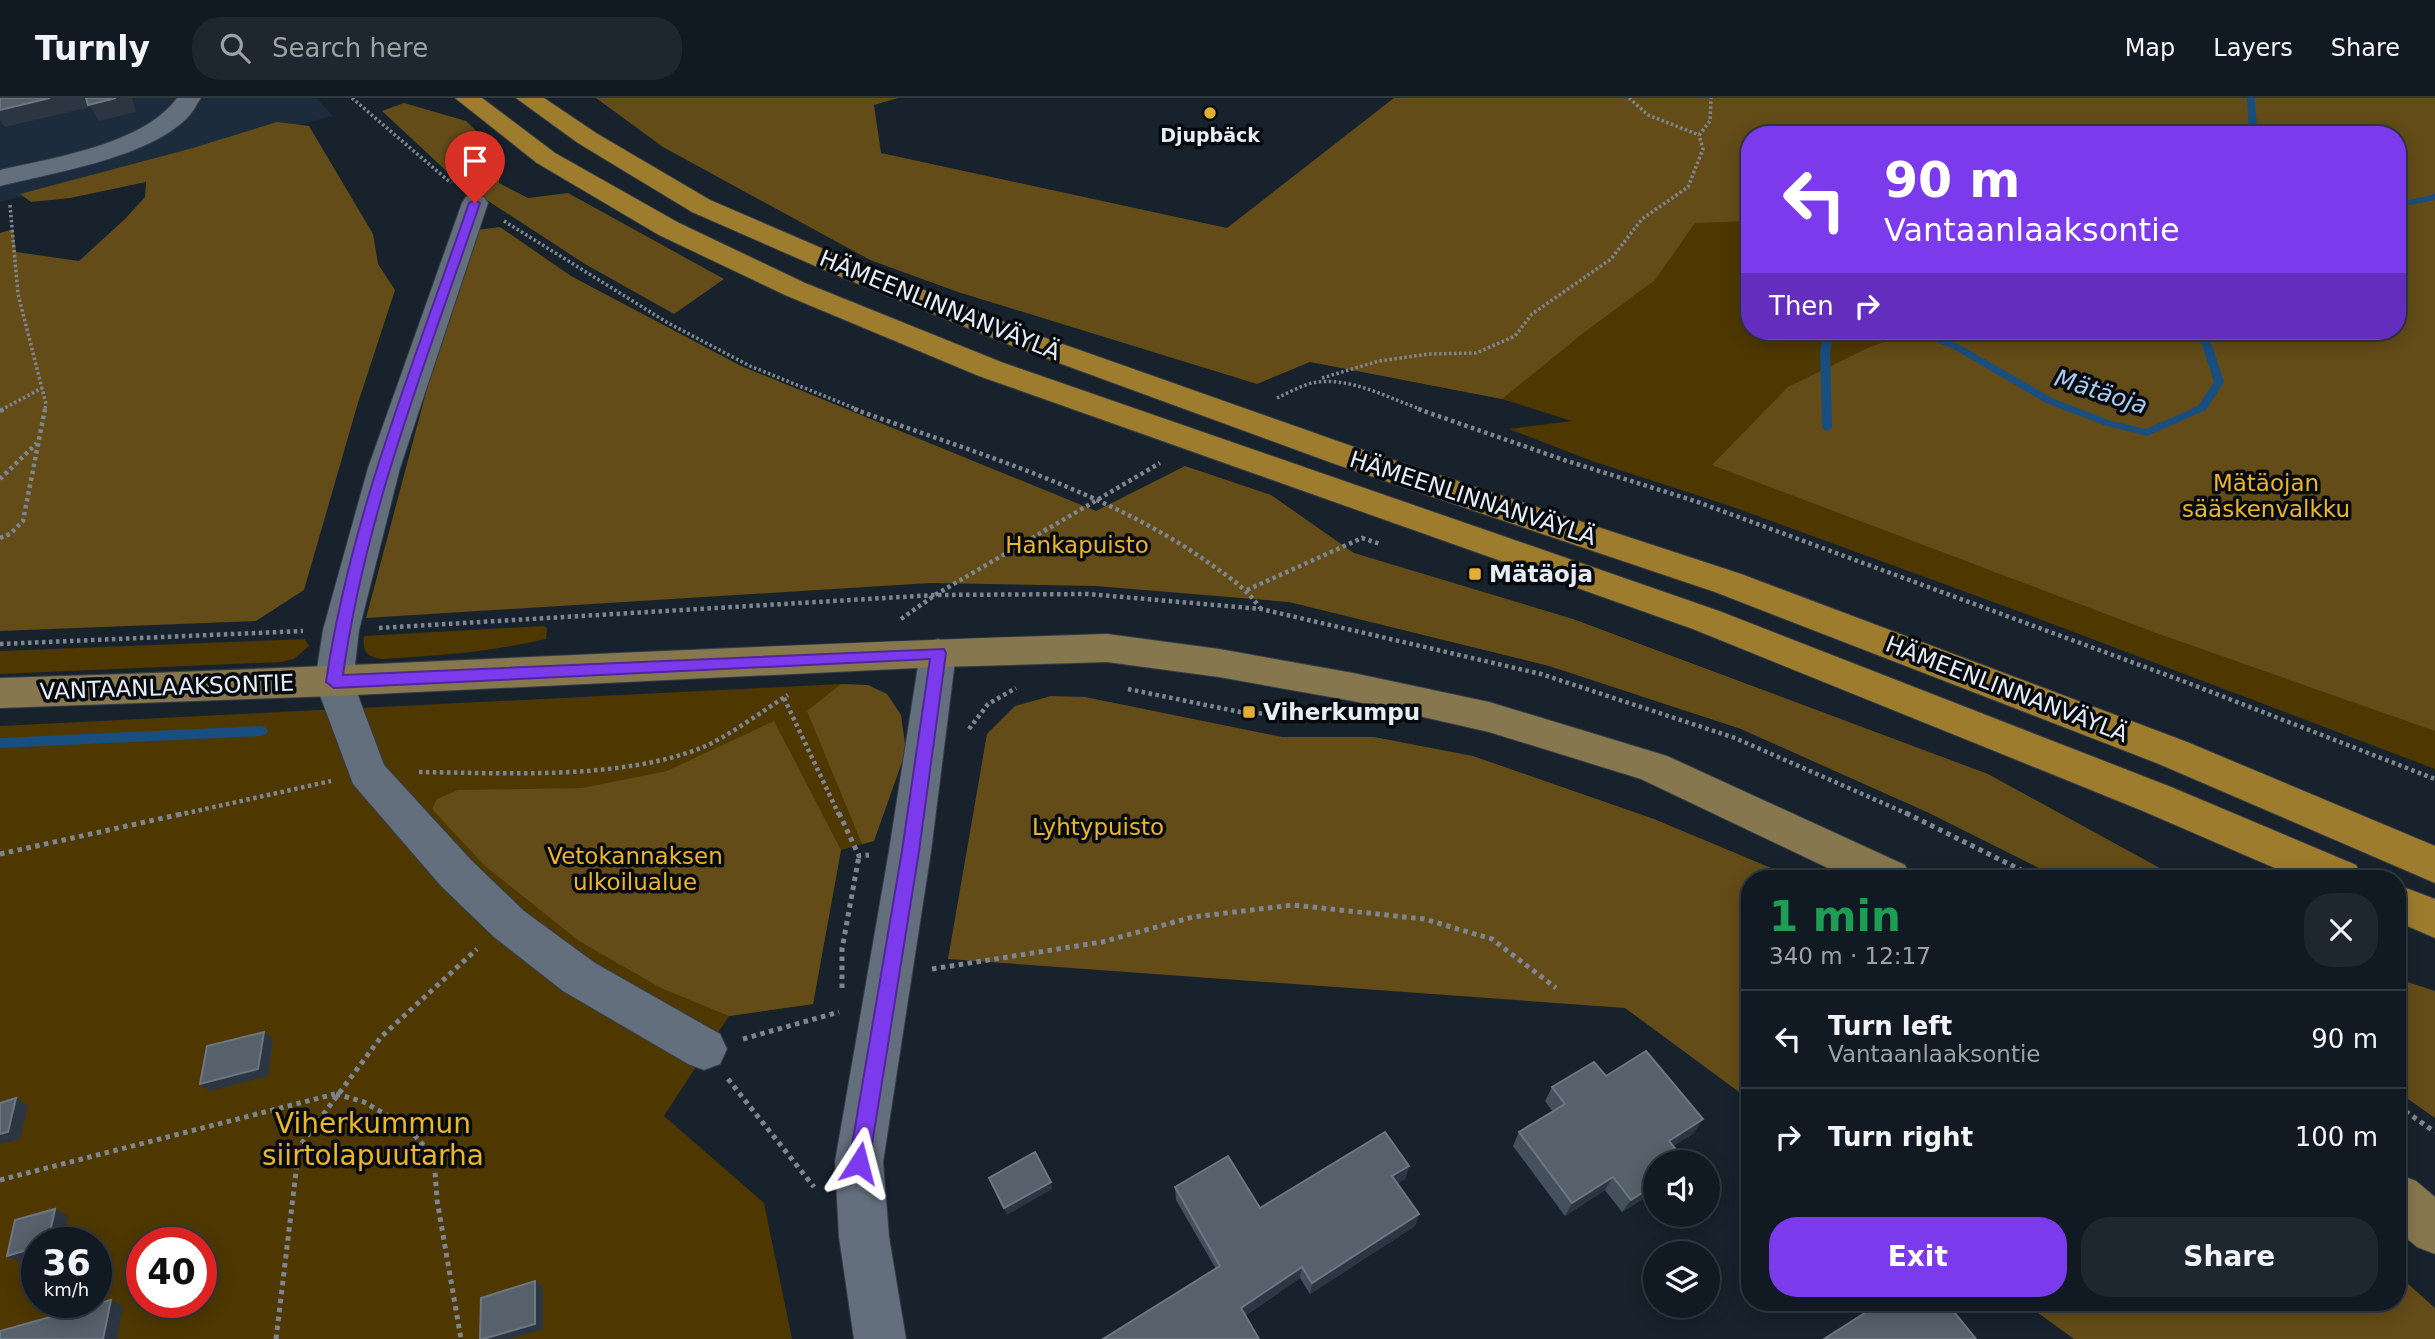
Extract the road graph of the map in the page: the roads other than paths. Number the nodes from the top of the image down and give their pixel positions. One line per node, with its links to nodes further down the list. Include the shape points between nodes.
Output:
1 (189, 98): 4 (street, via 169,121 137,139)
2 (467, 98): 11 (highway, HÄMEENLINNANVÄYLÄ, via 545,158 668,229 807,294 990,369 1706,620)
3 (528, 98): 9 (highway, HÄMEENLINNANVÄYLÄ, via 701,206 839,266 1026,341 1346,456 1728,583 2172,753)
4 (3, 188)
5 (475, 203): 7 (street, via 384,468 341,630)
6 (938, 653): 7 (main road, VANTAANLAAKSONTIE); 10 (main road, VANTAANLAAKSONTIE, via 1107,648 1340,684 1489,718 1653,767); 17 (street, via 859,1163 864,1237)
7 (334, 682): 8 (main road, VANTAANLAAKSONTIE); 14 (street, via 367,773 456,873 509,924 579,977)
8 (0, 693)
9 (2435, 865)
10 (1874, 870)
11 (2322, 870)
12 (2406, 906): 13 (highway)
13 (2435, 919)
14 (704, 1049)
15 (2406, 1205): 16 (main road)
16 (2435, 1228)
17 (880, 1339)

